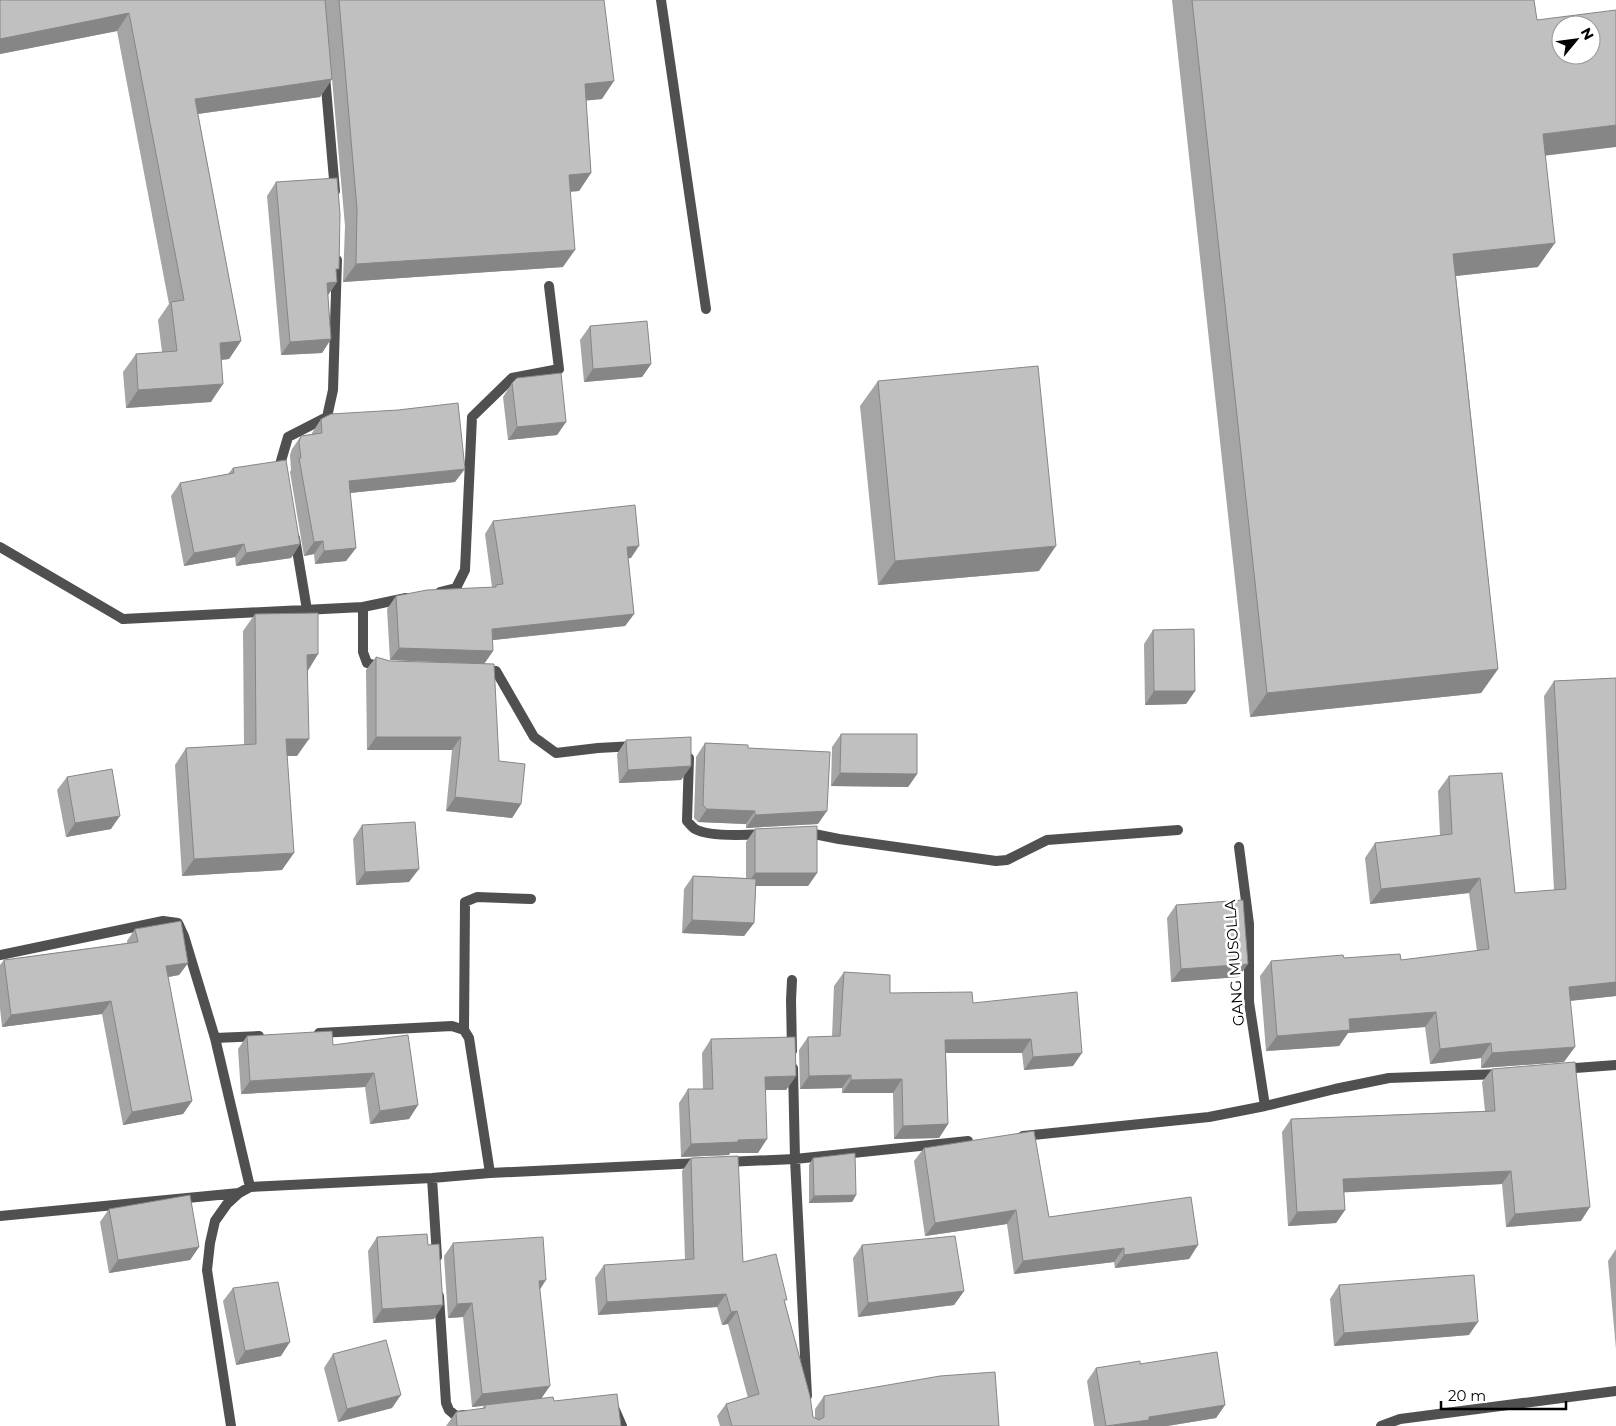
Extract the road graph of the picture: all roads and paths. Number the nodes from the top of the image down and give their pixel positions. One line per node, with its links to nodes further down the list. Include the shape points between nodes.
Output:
1 (661, 0): 6 (street)
2 (324, 64): 3 (street)
3 (336, 198)
4 (338, 245): 7 (street, via 334,390 327,417 288,437 281,461)
5 (549, 286): 10 (street, via 560,368 512,378 472,417 465,570 456,588)
6 (706, 309)
7 (286, 489)
8 (292, 526): 11 (street)
9 (0, 547): 11 (street, via 124,619)
10 (363, 607): 11 (street); 12 (street, via 363,652 367,663)
11 (307, 610)
12 (390, 668)
13 (468, 670): 14 (street, via 496,671 534,737 556,753)
14 (644, 745)
15 (688, 749): 18 (street, via 687,821 699,831 733,836)
16 (1178, 830): 17 (street, via 1047,840 1007,860 996,861)
17 (795, 832)
18 (769, 834)
19 (1239, 847): 30 (street, GANG MUSOLLA, via 1248,924 1249,1002)
20 (532, 899): 23 (street, via 477,897 465,902)
21 (0, 955): 26 (street, via 163,921 178,923)
22 (792, 980): 33 (street)
23 (464, 1030): 24 (street, via 452,1026); 34 (street, via 469,1038)
24 (304, 1034)
25 (264, 1036): 26 (street)
26 (215, 1038): 36 (street)
27 (1616, 1064): 28 (street)
28 (1551, 1070)
29 (1514, 1073): 30 (street, via 1389,1078)
30 (1265, 1106): 31 (street, via 1209,1117)
31 (1012, 1137)
32 (982, 1140): 33 (street)
33 (796, 1159): 34 (street); 43 (street)
34 (490, 1173): 35 (street)
35 (432, 1178): 36 (street); 39 (street)
36 (250, 1187): 37 (street)
37 (239, 1193): 38 (street); 45 (street, via 215,1221 207,1270)
38 (0, 1216)
39 (437, 1266)
40 (439, 1286): 44 (street, via 446,1403 456,1416)
41 (1616, 1391): 47 (street, via 1400,1419)
42 (609, 1404): 46 (street)
43 (808, 1406)
44 (475, 1414)
45 (231, 1426)
46 (622, 1426)
47 (1381, 1426)

